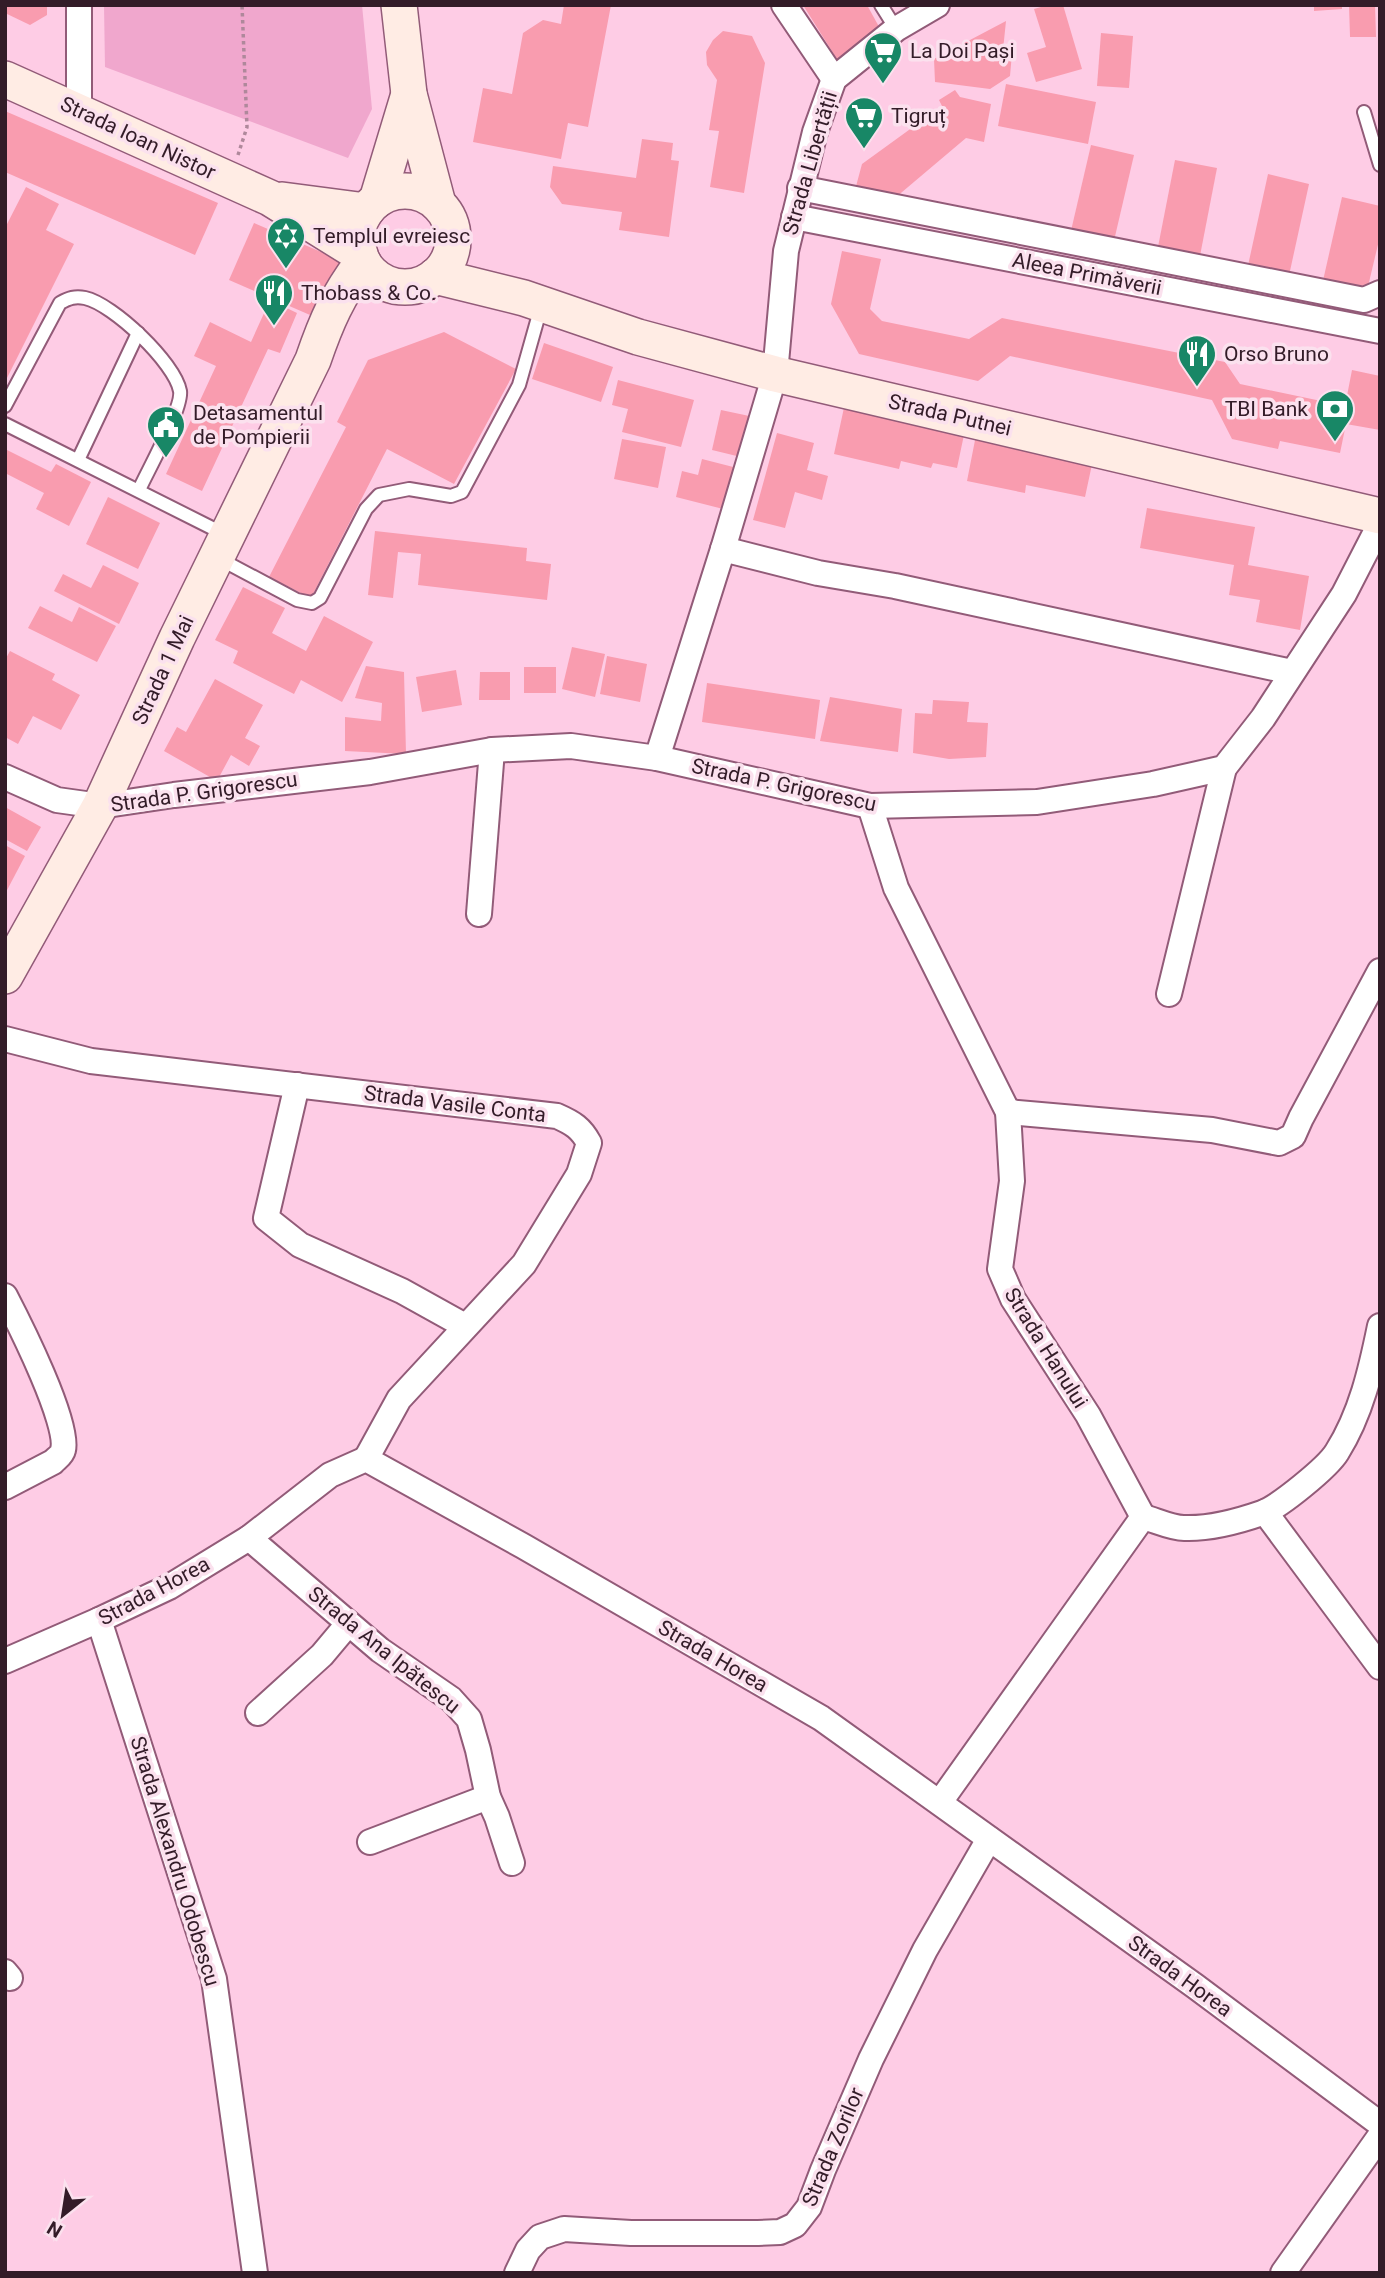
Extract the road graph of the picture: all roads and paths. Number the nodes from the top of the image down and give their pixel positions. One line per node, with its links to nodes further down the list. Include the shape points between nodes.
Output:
1 (79, 5): 11 (street)
2 (242, 5): 14 (path, via 247,127)
3 (400, 5): 10 (main road)
4 (784, 5): 9 (street)
5 (881, 5): 7 (lane)
6 (937, 5): 7 (street, Strada Libertății)
7 (896, 29): 9 (street, Strada Libertății)
8 (5, 79): 11 (main road, Strada Ioan Nistor)
9 (834, 79): 15 (street, Strada Libertății)
10 (409, 94): 17 (main road); 18 (main road)
11 (79, 111): 14 (main road, Strada Ioan Nistor)
12 (1364, 112): 13 (lane)
13 (1380, 165)
14 (230, 180): 16 (main road, Strada Ioan Nistor)
15 (800, 188): 19 (street, Strada Libertății); 24 (street, Aleea Primăverii, via 1364,300)
16 (270, 198): 18 (main road, Strada Ioan Nistor); 21 (main road, Strada Ioan Nistor)
17 (438, 204): 18 (main road, via 408,191 392,192); 20 (main road, via 452,226)
18 (371, 205): 21 (main road, via 358,232)
19 (794, 217): 26 (street, Aleea Primăverii); 29 (street, Strada Libertății, via 786,251)
20 (453, 240): 22 (main road, via 445,266); 25 (main road, Strada Putnei)
21 (361, 258): 23 (main road, via 379,279); 28 (main road, Strada 1 Mai, via 342,289)
22 (435, 276): 23 (main road, via 408,287); 25 (main road, Strada Putnei)
23 (392, 285): 28 (main road, Strada 1 Mai, via 361,305)
24 (1380, 293)
25 (533, 301): 29 (main road, Strada Putnei, via 638,337); 36 (lane, via 519,385 461,492 451,496 409,489 379,495 366,509 320,598 312,603 297,600)
26 (1380, 331)
27 (138, 333): 30 (lane, via 109,309 88,298 71,296 60,303); 32 (lane); 33 (lane, via 169,368 180,391 177,408)
28 (313, 360): 36 (main road, Strada 1 Mai)
29 (775, 374): 34 (main road, Strada Putnei); 37 (street, Strada Libertății)
30 (5, 406)
31 (5, 424): 32 (lane)
32 (78, 460): 33 (lane)
33 (139, 490): 36 (lane)
34 (1380, 516)
35 (1380, 524): 38 (street, via 1344,594)
36 (222, 547): 43 (main road, Strada 1 Mai)
37 (723, 549): 38 (street); 40 (street, Strada Libertății)
38 (1292, 672): 41 (street)
39 (492, 750): 40 (street, Strada P. Grigorescu, via 571,746); 43 (street, Strada P. Grigorescu, via 370,772); 45 (street)
40 (657, 758): 44 (street, Strada P. Grigorescu)
41 (1224, 768): 44 (street, Strada P. Grigorescu, via 1037,802); 48 (street)
42 (5, 777): 43 (street, Strada P. Grigorescu, via 57,800)
43 (100, 806): 46 (main road, Strada 1 Mai)
44 (870, 806): 51 (street, Strada Hanului, via 896,888)
45 (479, 914)
46 (8, 964)
47 (1380, 971): 51 (street, via 1293,1136 1279,1143 1212,1130)
48 (1169, 994)
49 (5, 1039): 50 (street, Strada Vasile Conta, via 91,1061)
50 (297, 1085): 53 (street, via 266,1218 300,1245); 53 (street, Strada Vasile Conta, via 557,1116 583,1132 589,1143 579,1174 531,1253)
51 (1008, 1112): 59 (street, Strada Hanului, via 1012,1181 1000,1269 1013,1299 1087,1415)
52 (5, 1296): 57 (street, via 58,1416 64,1447 53,1462)
53 (465, 1326): 56 (street, Strada Vasile Conta, via 399,1399)
54 (1380, 1326): 55 (street)
55 (1375, 1378): 58 (street, via 1335,1455)
56 (366, 1459): 60 (street, Strada Horea, via 330,1475); 67 (street, Strada Horea, via 821,1718)
57 (5, 1487)
58 (1265, 1512): 59 (street, via 1182,1528); 64 (street)
59 (1143, 1517): 67 (street)
60 (249, 1538): 61 (street, Strada Horea, via 169,1587); 62 (street, Strada Ana Ipătescu)
61 (99, 1620): 63 (street, Strada Horea); 73 (street, Strada Alexandru Odobescu, via 214,1979)
62 (348, 1624): 65 (street, via 322,1655); 66 (street, Strada Ana Ipătescu, via 451,1699 469,1719)
63 (5, 1661)
64 (1380, 1667)
65 (258, 1713)
66 (488, 1797): 69 (street); 70 (street, Strada Ana Ipătescu)
67 (940, 1802): 68 (street, Strada Horea)
68 (989, 1839): 71 (street, Strada Horea); 74 (street, Strada Zorilor, via 925,1950 871,2059 809,2207 795,2225 780,2232 758,2233 564,2230 540,2237)
69 (370, 1842)
70 (512, 1863)
71 (1380, 2124)
72 (1380, 2136): 75 (street)
73 (255, 2273)
74 (517, 2273)
75 (1283, 2273)

